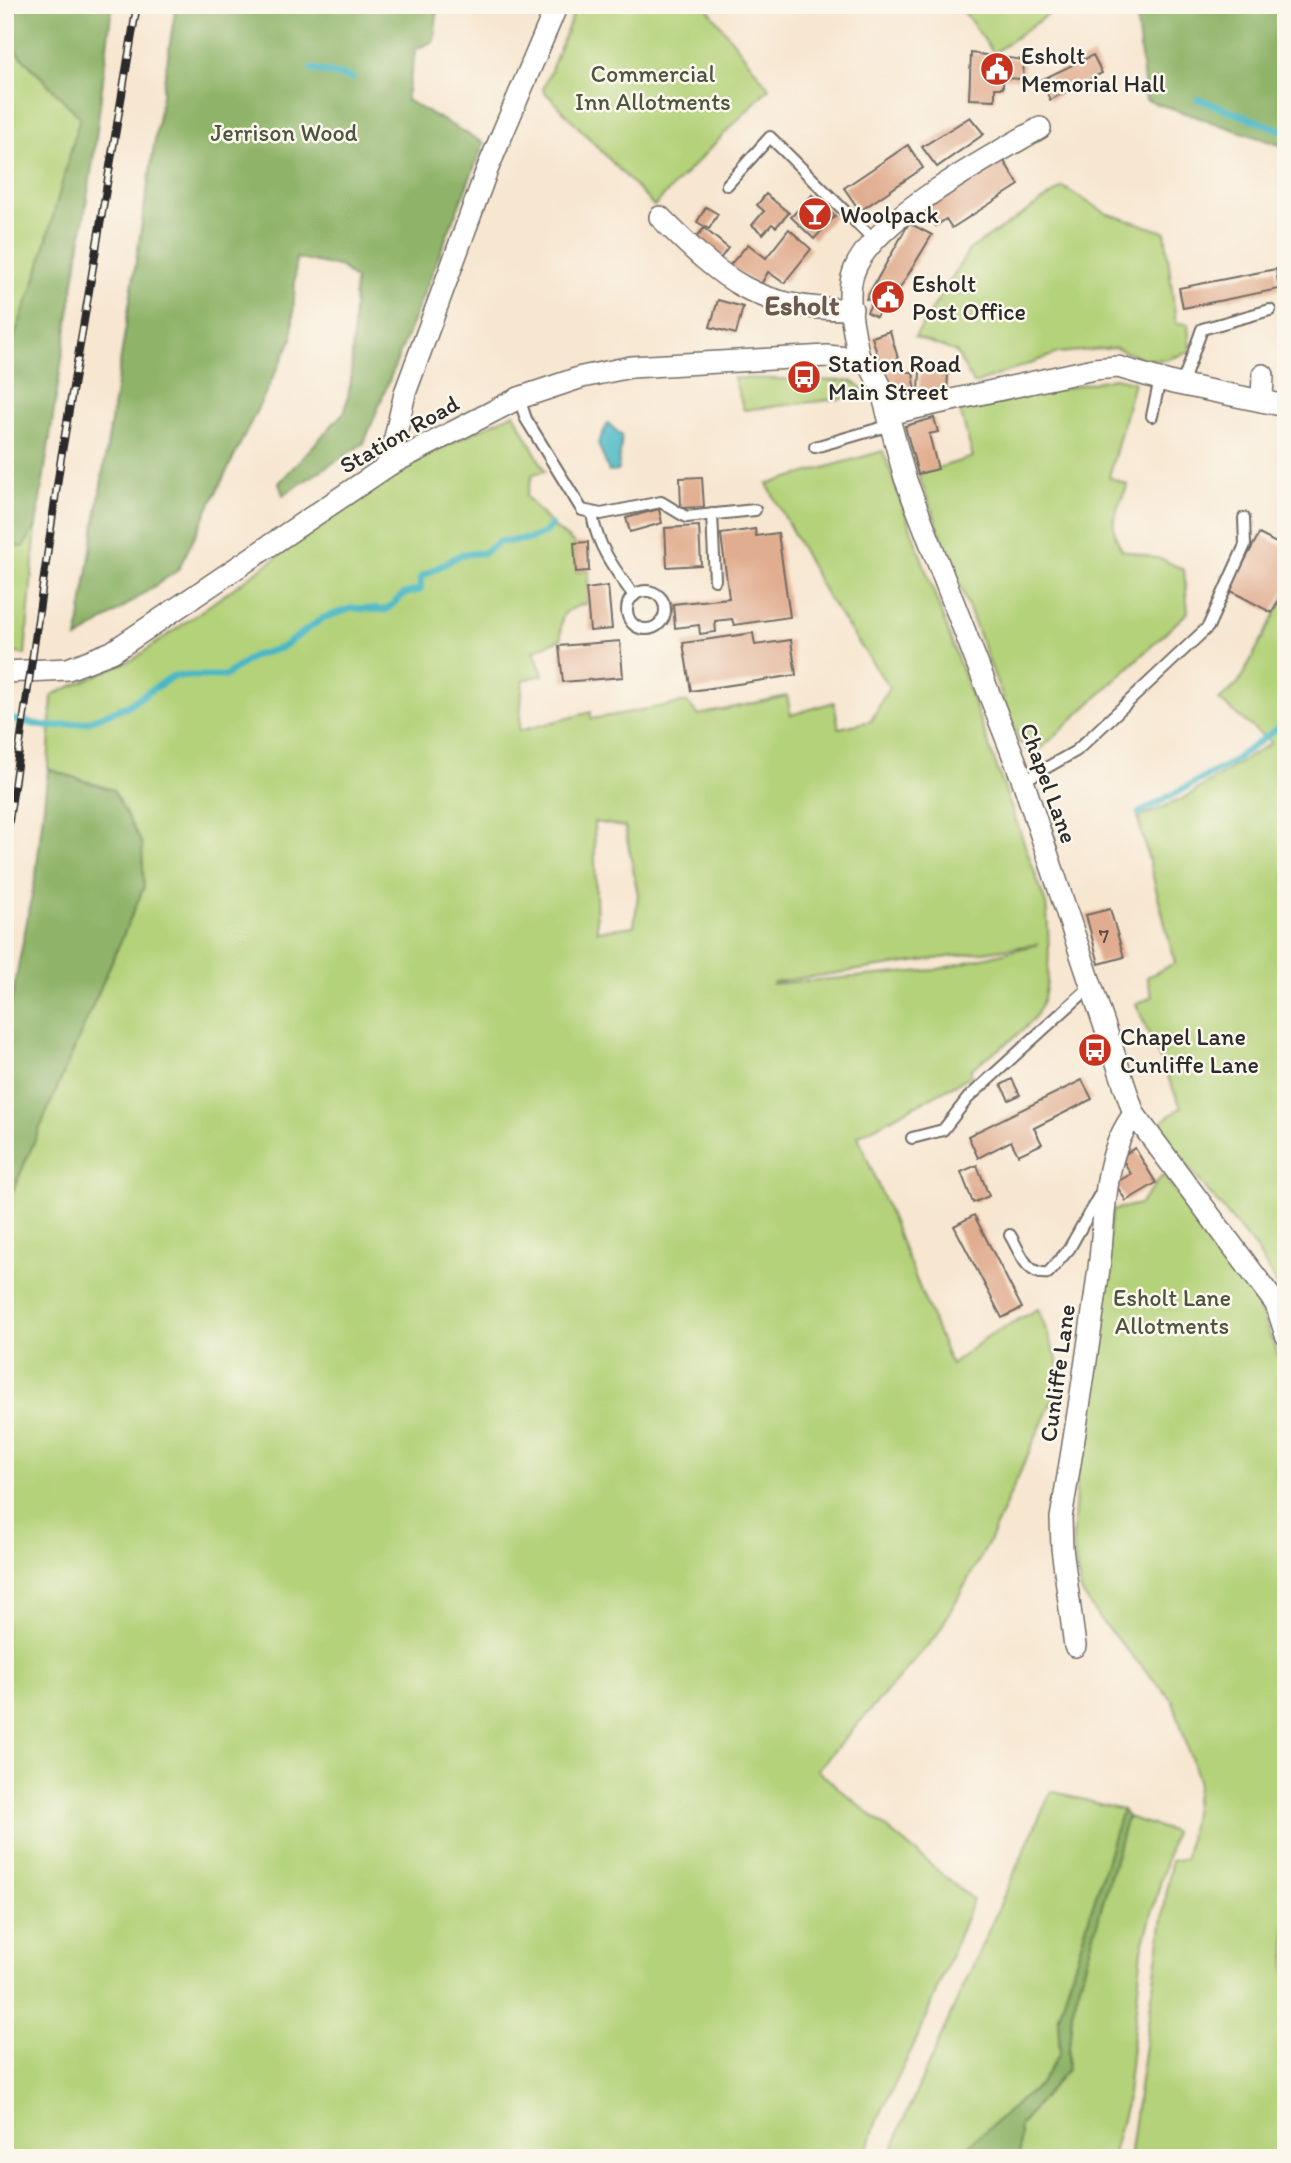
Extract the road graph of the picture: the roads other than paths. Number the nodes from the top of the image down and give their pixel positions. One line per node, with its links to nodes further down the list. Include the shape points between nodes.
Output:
1 (557, 5): 18 (street, via 487,170 405,393)
2 (1040, 128): 5 (street, via 907,210)
3 (727, 185): 5 (lane, via 770,137)
4 (660, 217): 6 (street, via 735,284 774,301)
5 (874, 240): 6 (street, via 853,274)
6 (852, 309): 8 (street)
7 (1270, 310): 11 (lane, via 1202,329)
8 (859, 359): 12 (street, Station Road, via 827,356 631,367); 16 (street, Chapel Lane, via 871,367)
9 (1263, 375): 13 (street)
10 (1160, 379): 11 (street); 15 (lane); 16 (street, via 1118,367 1094,369)
11 (1182, 384): 13 (street)
12 (519, 398): 18 (street, Station Road); 20 (lane, via 559,475 582,510)
13 (1262, 401): 14 (street)
14 (1286, 406)
15 (1152, 416)
16 (890, 420): 17 (lane); 26 (street, Chapel Lane, via 905,478)
17 (815, 447)
18 (389, 465): 25 (street, Station Road, via 112,652 68,669)
19 (755, 510): 21 (lane)
20 (592, 513): 21 (lane, via 661,502 686,517); 24 (lane, via 594,529 610,563)
21 (712, 514): 23 (lane)
22 (1244, 518): 26 (lane, via 1245,545 1208,627 1076,751)
23 (715, 580)
24 (634, 596)
25 (5, 672)
26 (1023, 781): 27 (street, Chapel Lane)
27 (1091, 986): 28 (street, Chapel Lane); 29 (lane, via 968,1098 943,1130)
28 (1134, 1114): 30 (street, Cunliffe Lane, via 1116,1143); 32 (street, Chapel Lane, via 1276,1304)
29 (912, 1138)
30 (1109, 1179): 31 (lane, via 1069,1249 1048,1273 1029,1269); 33 (street, Cunliffe Lane, via 1062,1518)
31 (1010, 1234)
32 (1286, 1335)
33 (1075, 1646)

